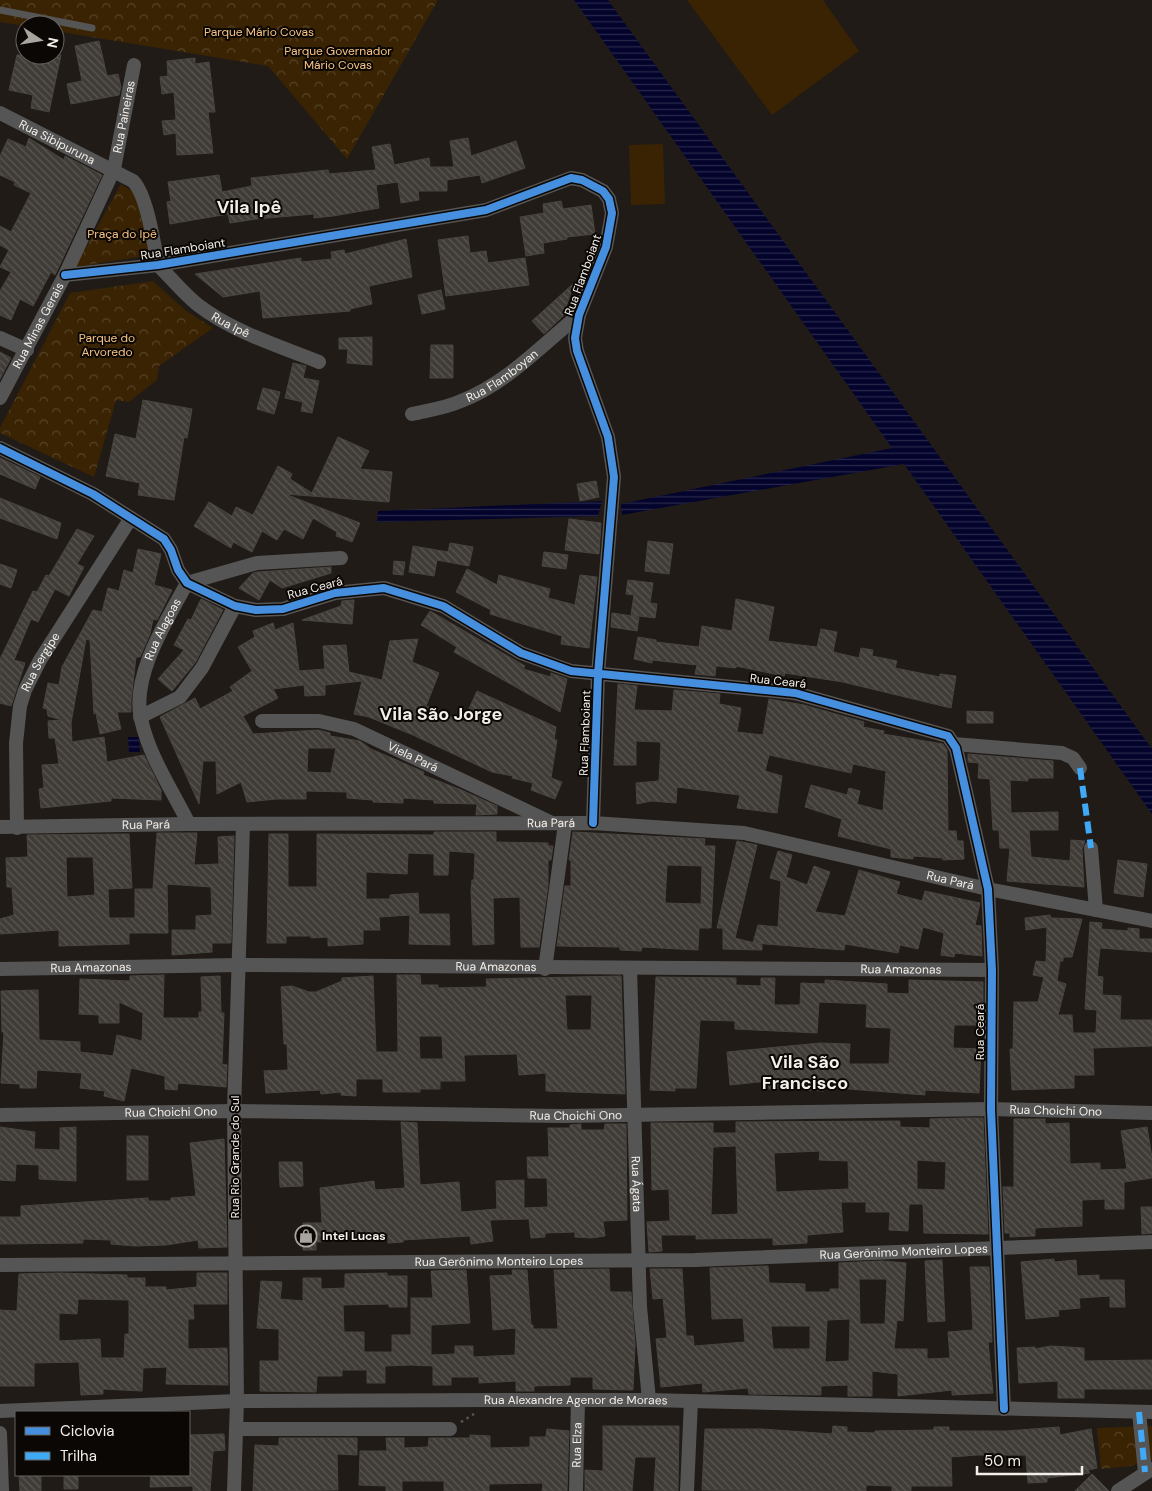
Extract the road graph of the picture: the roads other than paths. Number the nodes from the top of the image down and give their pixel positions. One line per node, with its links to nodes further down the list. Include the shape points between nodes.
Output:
1 (0, 10): 2 (lane)
2 (92, 28)
3 (134, 66): 5 (street, Rua Paineiras)
4 (0, 114): 5 (street, Rua Sibipuruna)
5 (114, 169): 6 (street, Rua Sibipuruna, via 130,178 139,188); 7 (street, Rua Minas Gerais)
6 (158, 265): 7 (street, Rua Flamboiant); 8 (street, Rua Flamboiant, via 486,210 571,178 593,184 603,192 609,199 612,213 606,247); 11 (street, Rua Ipê, via 197,304 213,315)
7 (66, 275): 10 (street, Rua Minas Gerais)
8 (579, 315): 13 (street, Rua Flamboyan, via 478,394); 19 (street, Rua Flamboiant, via 575,338 577,351 608,437 614,477)
9 (0, 338): 10 (street)
10 (27, 350): 12 (street, Rua Minas Gerais)
11 (319, 362)
12 (0, 398)
13 (412, 414)
14 (0, 448): 15 (street, via 93,494)
15 (132, 518): 17 (street, via 164,539); 29 (street, Rua Sergipe, via 40,660 25,690 16,743)
16 (341, 558): 17 (street, via 257,563)
17 (187, 583): 18 (street, Rua Ceará); 20 (street, Rua Alagoas, via 144,672)
18 (236, 606): 19 (street, Rua Ceará, via 256,610 283,609 335,592 384,588 443,606 530,656 571,670); 20 (street, via 202,668 180,697)
19 (598, 674): 22 (street, Rua Ceará, via 812,696 942,733); 24 (street, Rua Flamboiant)
20 (140, 717): 25 (street, Rua Alagoas, via 149,746)
21 (262, 720): 27 (street, Viela Pará, via 319,721 354,730)
22 (954, 744): 23 (street, via 1062,753 1073,758); 31 (street, Rua Ceará)
23 (1080, 768)
24 (593, 823): 27 (street, Rua Pará); 31 (street, Rua Pará, via 769,837)
25 (189, 824): 26 (street, Rua Pará); 29 (street, Rua Pará)
26 (243, 824): 27 (street, Rua Pará); 34 (street, Rua Rio Grande do Sul)
27 (560, 824): 37 (street)
28 (0, 828): 29 (street, Rua Pará)
29 (18, 828)
30 (1091, 848): 32 (street)
31 (988, 889): 32 (street, Rua Pará); 38 (street, Rua Ceará)
32 (1096, 910): 33 (street, Rua Pará)
33 (1152, 921)
34 (240, 965): 36 (street, Rua Amazonas); 37 (street, Rua Amazonas); 40 (street, Rua Rio Grande do Sul)
35 (630, 968): 37 (street, Rua Amazonas); 38 (street, Rua Amazonas); 43 (street, Rua Ágata)
36 (0, 969)
37 (545, 969)
38 (992, 970): 39 (street, Rua Ceará)
39 (991, 1109): 41 (street, Rua Choichi Ono); 43 (street, Rua Choichi Ono); 45 (street, Rua Ceará)
40 (234, 1112): 42 (street, Rua Choichi Ono); 43 (street, Rua Choichi Ono); 47 (street, Rua Rio Grande do Sul)
41 (1152, 1113)
42 (0, 1115)
43 (633, 1115): 46 (street, Rua Ágata)
44 (1152, 1242): 45 (street, Rua Gerônimo Monteiro Lopes)
45 (996, 1249): 46 (street, Rua Gerônimo Monteiro Lopes); 53 (street, Rua Ceará)
46 (638, 1261): 47 (street, Rua Gerônimo Monteiro Lopes); 50 (street, Rua Ágata)
47 (235, 1262): 48 (street, Rua Gerônimo Monteiro Lopes); 51 (street, Rua Rio Grande do Sul)
48 (0, 1265)
49 (578, 1400): 50 (street, Rua Alexandre Agenor de Moraes); 51 (street, Rua Alexandre Agenor de Moraes); 62 (street, Rua Elza)
50 (649, 1400): 52 (street, Rua Alexandre Agenor de Moraes)
51 (236, 1401): 54 (street, Rua Alexandre Agenor de Moraes); 56 (street, Rua Rio Grande do Sul)
52 (691, 1401): 53 (street, Rua Alexandre Agenor de Moraes); 63 (street)
53 (1004, 1409): 55 (street, Rua Alexandre Agenor de Moraes)
54 (0, 1411)
55 (1146, 1412): 59 (street)
56 (236, 1429): 57 (street); 61 (street, Rua Rio Grande do Sul)
57 (450, 1429)
58 (0, 1433): 60 (street)
59 (1149, 1470): 64 (street)
60 (2, 1491)
61 (234, 1491)
62 (576, 1491)
63 (687, 1491)
64 (1118, 1491)

